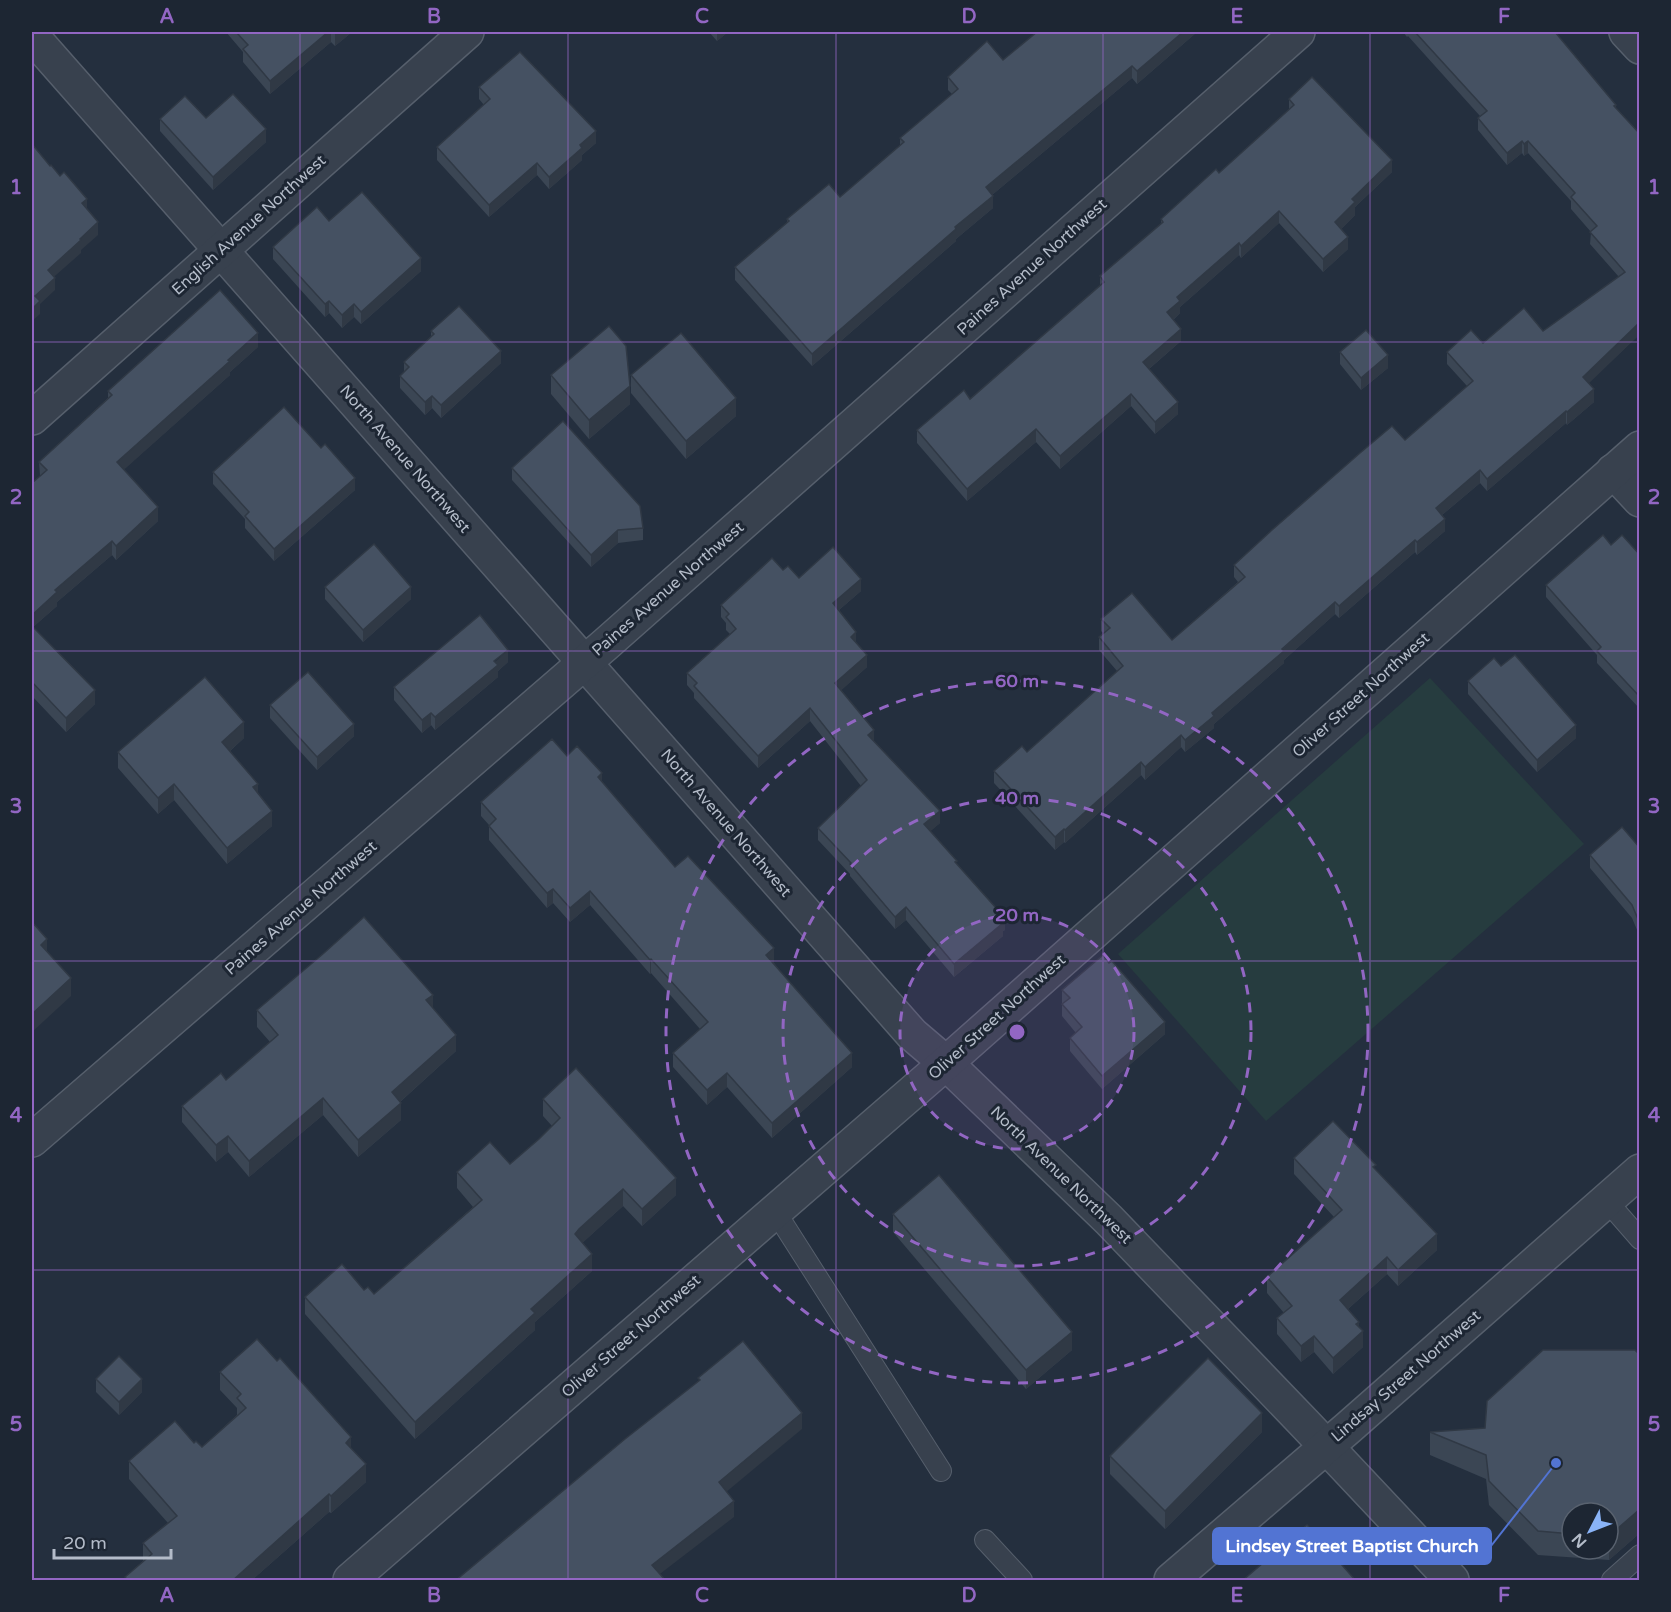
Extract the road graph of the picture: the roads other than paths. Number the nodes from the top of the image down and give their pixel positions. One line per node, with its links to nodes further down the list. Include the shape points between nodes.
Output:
1 (466, 32): 6 (street, English Avenue Northwest)
2 (1298, 32): 11 (street, Paines Avenue Northwest)
3 (1626, 32): 5 (street)
4 (32, 36): 6 (street, North Avenue Northwest)
5 (1640, 47)
6 (220, 250): 7 (street, English Avenue Northwest); 11 (street, North Avenue Northwest)
7 (32, 418)
8 (1640, 448): 9 (street, Oliver Street Northwest)
9 (1614, 471): 10 (street); 12 (street, Oliver Street Northwest)
10 (1640, 500)
11 (585, 662): 12 (street, North Avenue Northwest, via 912,1034); 13 (street, Paines Avenue Northwest)
12 (946, 1063): 16 (street, Oliver Street Northwest); 18 (street, North Avenue Northwest, via 1109,1220)
13 (32, 1140)
14 (1640, 1171): 15 (street, Lindsay Street Northwest)
15 (1606, 1200): 17 (lane); 18 (street, Lindsay Street Northwest)
16 (775, 1211): 19 (lane); 22 (street, Oliver Street Northwest)
17 (1640, 1239)
18 (1326, 1446): 24 (street, Lindsay Street Northwest); 25 (street, North Avenue Northwest)
19 (941, 1471)
20 (985, 1540): 23 (lane)
21 (1640, 1555): 26 (lane)
22 (350, 1581)
23 (1022, 1581)
24 (1171, 1581)
25 (1452, 1581)
26 (1612, 1581)

